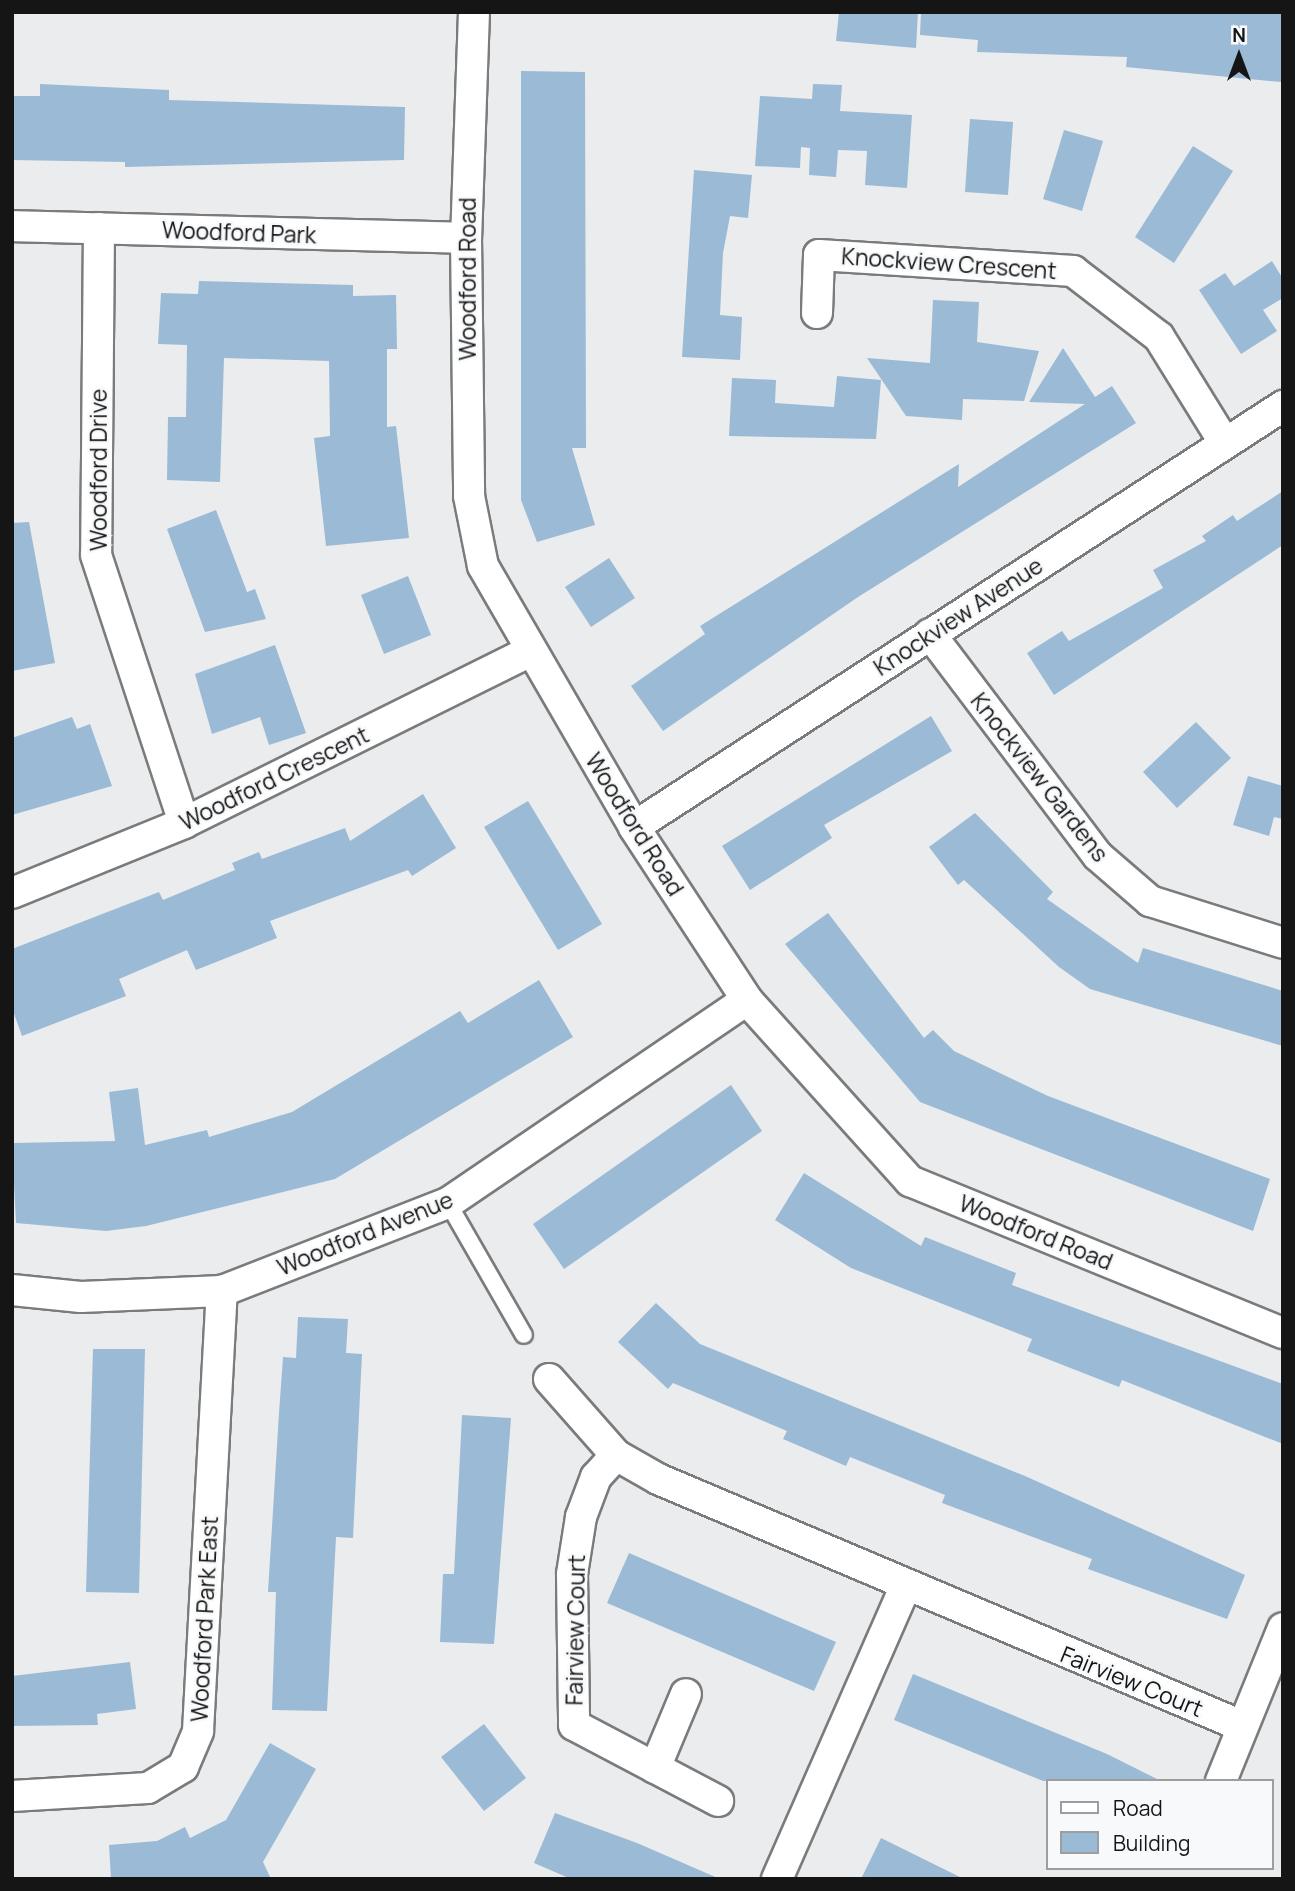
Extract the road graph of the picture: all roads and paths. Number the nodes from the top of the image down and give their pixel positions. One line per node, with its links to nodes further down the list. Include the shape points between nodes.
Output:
1 (474, 12): 4 (street, Woodford Road)
2 (12, 226): 3 (street, Woodford Park)
3 (99, 228): 4 (street, Woodford Park); 10 (street, Woodford Drive, via 96,555)
4 (466, 238): 9 (street, Woodford Road, via 468,496 483,566)
5 (817, 313): 7 (street, Knockview Crescent, via 818,255 1073,271 1159,337)
6 (1283, 406): 7 (street, Knockview Avenue)
7 (1224, 442): 8 (street, Knockview Avenue)
8 (930, 634): 11 (street, Knockview Avenue); 13 (street, Knockview Gardens, via 1098,856 1150,901)
9 (530, 651): 10 (street, Woodford Crescent); 11 (street, Woodford Road)
10 (184, 823): 12 (street, Woodford Crescent)
11 (634, 827): 14 (street, Woodford Road)
12 (12, 892)
13 (1283, 943)
14 (747, 1000): 15 (street, Woodford Avenue); 18 (street, Woodford Road, via 910,1181)
15 (449, 1203): 17 (street, Woodford Avenue); 19 (lane)
16 (12, 1290): 17 (street, Woodford Avenue, via 81,1297)
17 (222, 1291): 28 (street, Woodford Park East, via 198,1731 183,1767 148,1788)
18 (1283, 1334)
19 (524, 1335)
20 (548, 1379): 21 (street, Fairview Court)
21 (616, 1455): 22 (street, Fairview Court); 26 (street, Fairview Court, via 597,1477 580,1517 572,1574 574,1725)
22 (905, 1588): 25 (street, Fairview Court); 30 (street)
23 (1283, 1628): 25 (street)
24 (686, 1694): 26 (street)
25 (1242, 1727): 27 (street)
26 (655, 1768): 29 (street, Fairview Court)
27 (1222, 1779)
28 (12, 1796)
29 (718, 1801)
30 (777, 1879)

